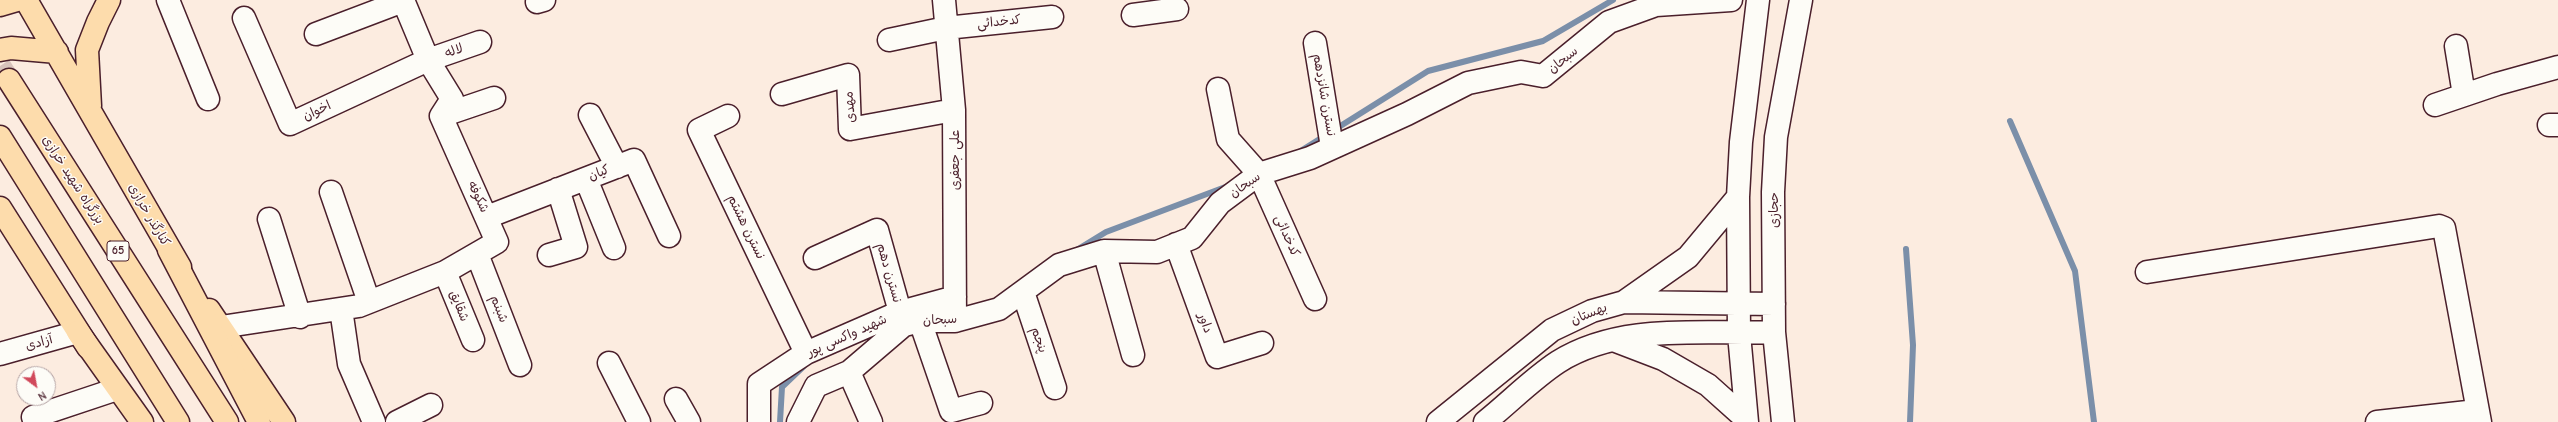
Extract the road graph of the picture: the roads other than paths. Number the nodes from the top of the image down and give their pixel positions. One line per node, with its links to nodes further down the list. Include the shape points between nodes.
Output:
1 (17, 0): 10 (main road)
2 (26, 0): 22 (main road, کنارگذر خرازی)
3 (109, 0): 33 (main road, via 88,50)
4 (168, 0): 29 (street)
5 (944, 0): 15 (street, علی جعفری)
6 (1731, 0): 38 (street, سبحان, via 1656,5 1609,22 1543,76 1521,72 1468,83 1407,114)
7 (1758, 0): 44 (street, via 1741,142)
8 (1801, 0): 63 (street, حجازی, via 1776,137)
9 (403, 1): 16 (street); 23 (street)
10 (0, 5)
11 (1163, 7): 12 (street)
12 (1133, 15)
13 (1052, 17): 15 (street, کدخدائی)
14 (244, 18): 23 (street, اخوان, via 290,124)
15 (946, 28): 17 (street, کدخدائی); 32 (street, علی جعفری)
16 (316, 34)
17 (889, 40)
18 (480, 42): 23 (street, لاله)
19 (1315, 43): 38 (street, نسترن شانزدهم)
20 (2456, 46): 28 (street)
21 (0, 50): 22 (main road, via 11,48)
22 (57, 52): 33 (main road, کنارگذر خرازی)
23 (428, 60): 35 (street, via 452,100)
24 (2558, 67): 28 (street)
25 (9, 80): 94 (main road, بزرگراه شهید خرازی / 65)
26 (1218, 89): 40 (street, کدخدائی, via 1228,139)
27 (782, 94): 32 (street, مهدی, via 848,75 850,129)
28 (2464, 95): 31 (street)
29 (208, 98)
30 (494, 98): 35 (street)
31 (2435, 105)
32 (954, 110): 59 (street, علی جعفری)
33 (90, 112): 51 (main road, کنارگذر خرازی)
34 (590, 115): 39 (street)
35 (441, 116): 46 (street, شکوفه)
36 (728, 116): 77 (street, نسترن هشتم, via 699,130)
37 (0, 137): 93 (main road)
38 (1332, 147): 40 (street, سبحان, via 1310,158)
39 (617, 167): 41 (street, کیان); 48 (street, کیان, via 634,160)
40 (1259, 174): 49 (street, سبحان, via 1220,203 1192,238); 60 (street, کدخدائی)
41 (586, 179): 42 (street, کیان); 50 (street)
42 (558, 189): 46 (street, کیان); 54 (street, via 576,248)
43 (331, 192): 61 (street)
44 (1738, 197): 62 (street, via 1688,257); 64 (street)
45 (0, 208): 71 (main road)
46 (487, 217): 53 (street, شکوفه, via 497,242)
47 (269, 219): 67 (street)
48 (668, 236)
49 (1176, 244): 52 (street, سبحان, via 1157,252); 76 (street, داور, via 1217,357)
50 (614, 248)
51 (169, 250): 70 (main road, کنارگذر خرازی); 95 (main road)
52 (1104, 251): 58 (street, سبحان, via 1059,265); 79 (street)
53 (478, 254): 56 (street, شکوفه); 81 (street, شبنم)
54 (549, 255)
55 (815, 258): 66 (street, نسترن دهم, via 877,230)
56 (445, 272): 61 (street, شکوفه); 74 (street, شقایق)
57 (2147, 272): 88 (street, via 2344,240 2439,226 2444,228)
58 (1022, 292): 69 (street, سبحان, via 999,309); 83 (street, پنجم)
59 (955, 297): 66 (street, شهید واکسی پور); 69 (street, علی جعفری)
60 (1315, 299)
61 (369, 302): 65 (street, شکوفه)
62 (1624, 302): 64 (street, بهستان); 104 (street, بهستان, via 1592,311 1552,330)
63 (1774, 304): 64 (street, بهستان); 72 (street, حجازی)
64 (1738, 305): 73 (street)
65 (341, 309): 67 (street, شکوفه); 97 (street, via 349,364)
66 (900, 312): 77 (street, شهید واکسی پور)
67 (300, 317): 70 (street, شکوفه)
68 (920, 321): 69 (street, سبحان); 82 (street, سبحان, via 904,325); 86 (street, via 951,411)
69 (955, 321)
70 (221, 328): 96 (main road, کنارگذر خرازی)
71 (78, 332): 78 (street, آزادی); 84 (main road); 92 (main road)
72 (1774, 332): 73 (street); 106 (street, حجازی)
73 (1739, 334): 75 (street, via 1660,332); 89 (street)
74 (473, 340)
75 (1615, 341): 89 (street, via 1663,358 1708,385); 105 (street, via 1595,345 1558,362)
76 (1262, 343)
77 (806, 352): 101 (street, شهید واکسی پور, via 759,384)
78 (0, 354)
79 (1133, 355)
80 (609, 363): 99 (street)
81 (520, 365)
82 (850, 372): 102 (street, سبحان, via 816,386); 103 (street)
83 (1055, 388)
84 (114, 390): 90 (street, via 33,417); 91 (main road)
85 (676, 399): 100 (street)
86 (981, 404)
87 (431, 405): 98 (street)
88 (2478, 417): 107 (street)
89 (1747, 420)
90 (35, 422)
91 (133, 422)
92 (142, 422)
93 (178, 422)
94 (227, 422)
95 (258, 422)
96 (284, 422)
97 (374, 422)
98 (397, 422)
99 (640, 422)
100 (689, 422)
101 (759, 422)
102 (798, 422)
103 (871, 422)
104 (1438, 422)
105 (1485, 422)
106 (1784, 422)
107 (2376, 422)

